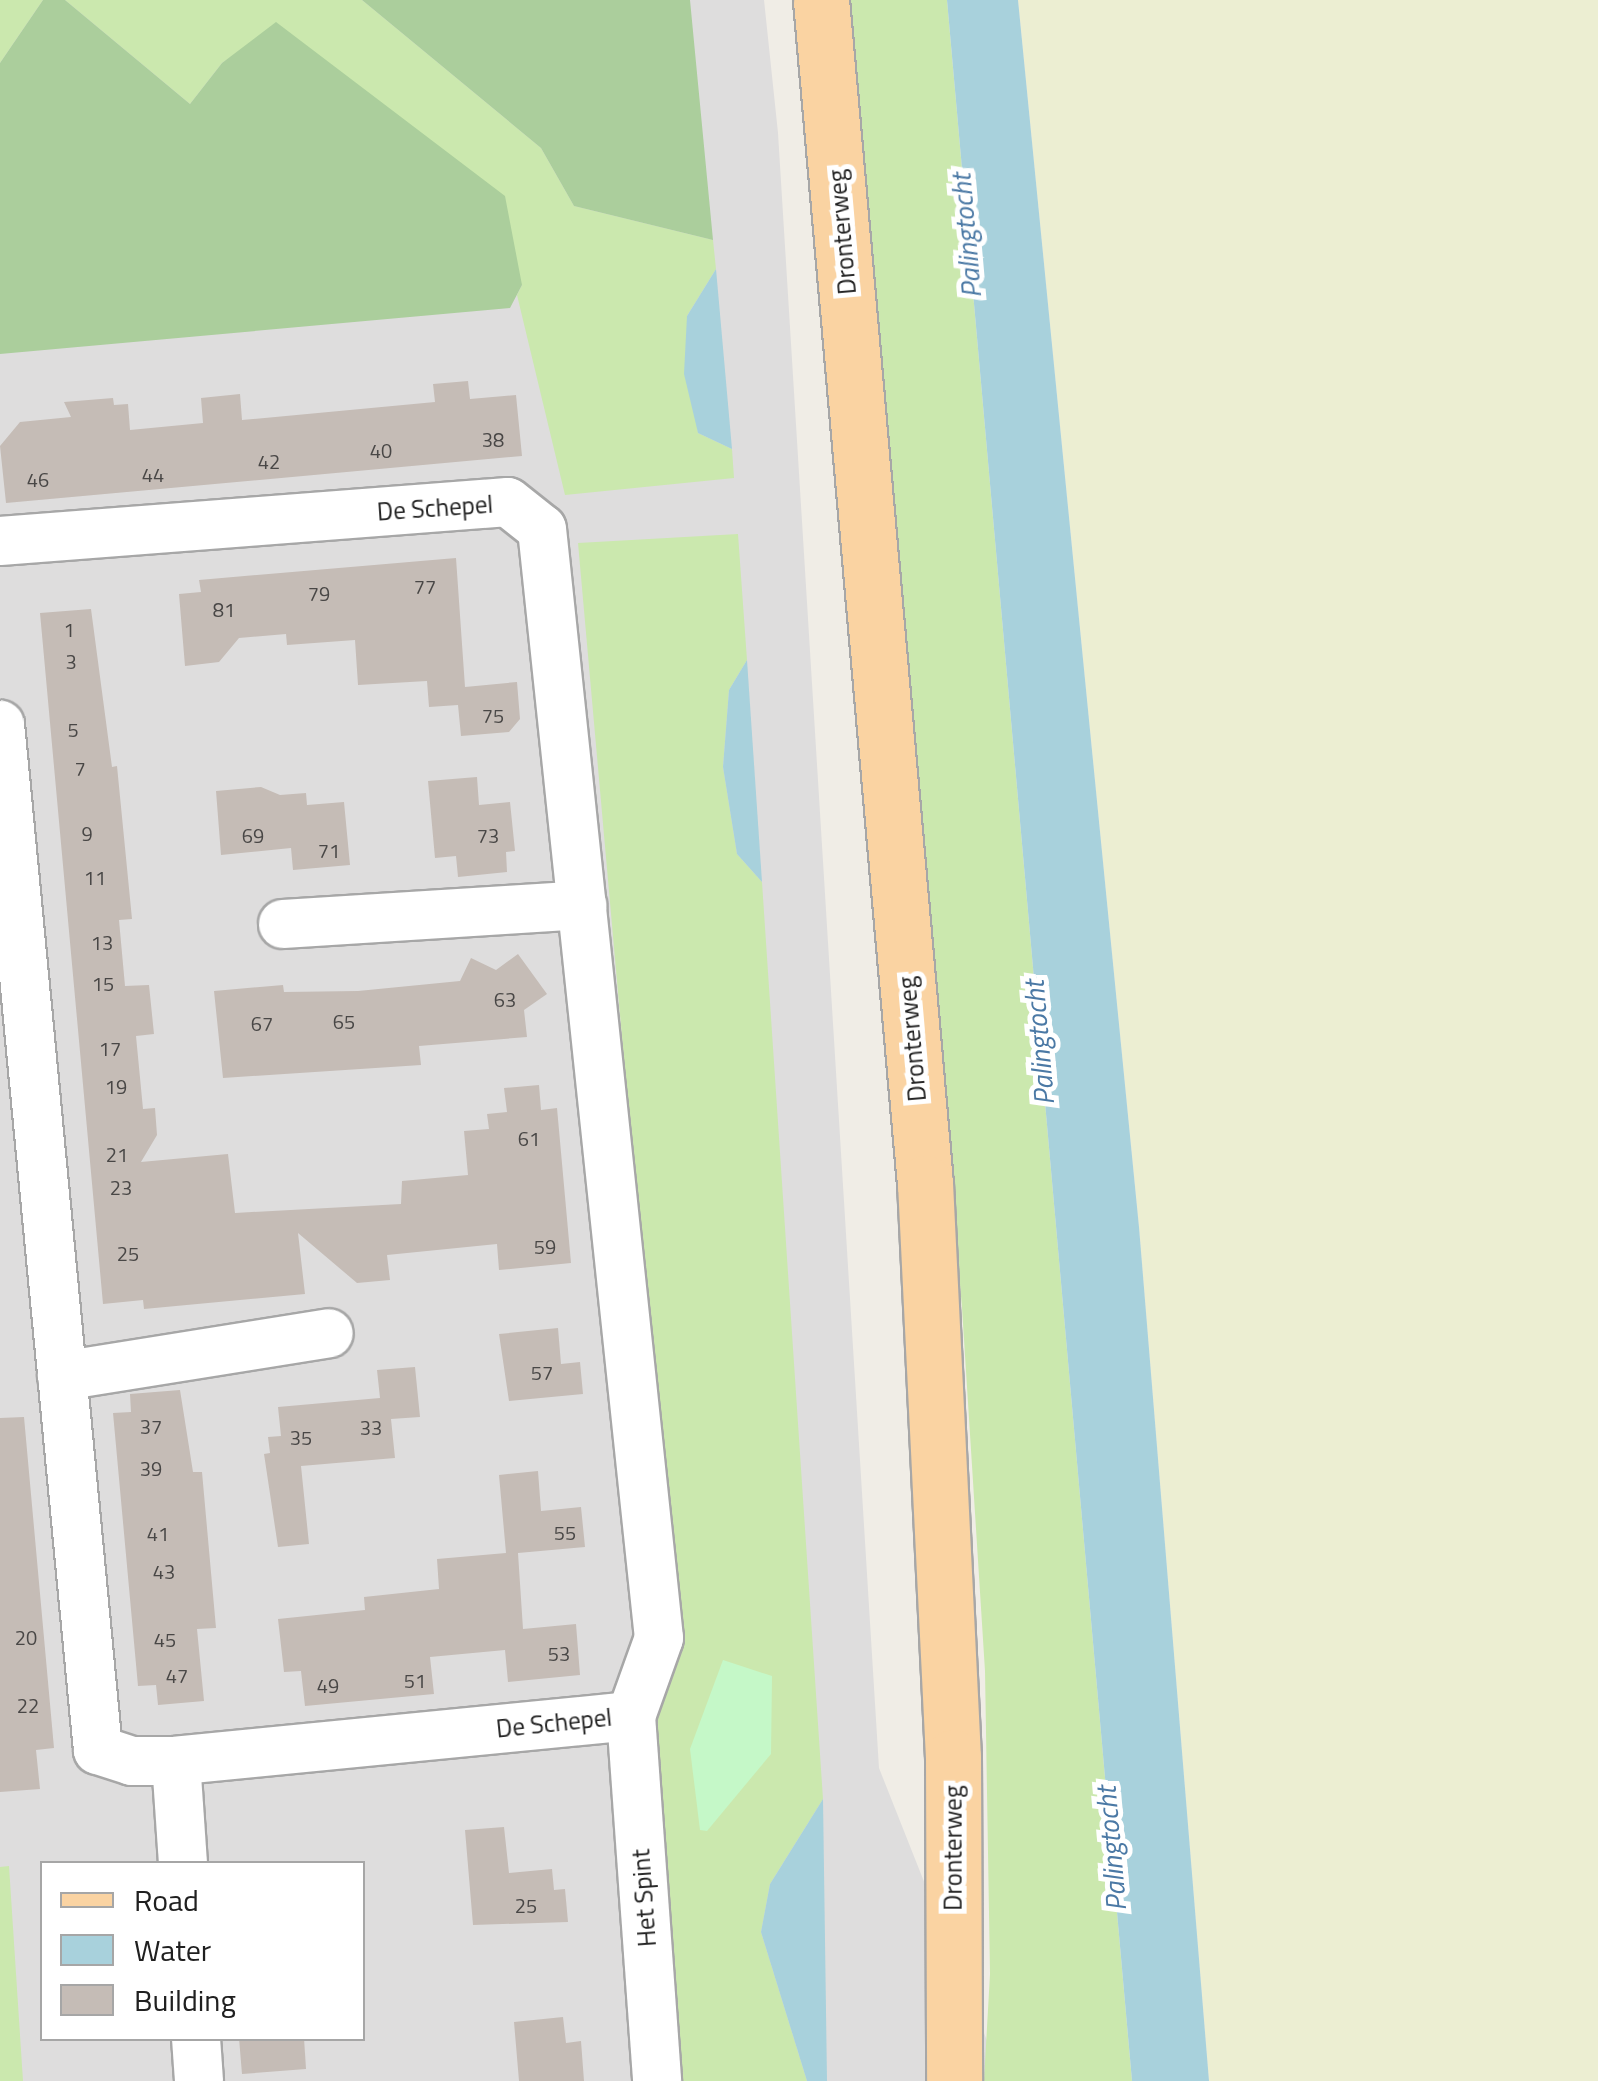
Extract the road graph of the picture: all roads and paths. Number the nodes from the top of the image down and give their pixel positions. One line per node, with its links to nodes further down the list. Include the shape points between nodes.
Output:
1 (822, 0): 15 (main road, Dronterweg, via 925,1183 953,1757)
2 (0, 541): 4 (street, De Schepel, via 508,502 542,529)
3 (0, 724): 6 (street, De Schepel)
4 (582, 906): 5 (street); 9 (street, De Schepel, via 659,1638)
5 (283, 924)
6 (13, 1020): 8 (street, De Schepel)
7 (328, 1333): 8 (street)
8 (62, 1376): 10 (street, De Schepel, via 98,1750 132,1762)
9 (631, 1716): 10 (street, De Schepel); 14 (street, Het Spint)
10 (176, 1761): 11 (street)
11 (183, 1861)
12 (196, 2041): 13 (street)
13 (199, 2081)
14 (657, 2081)
15 (954, 2081)

